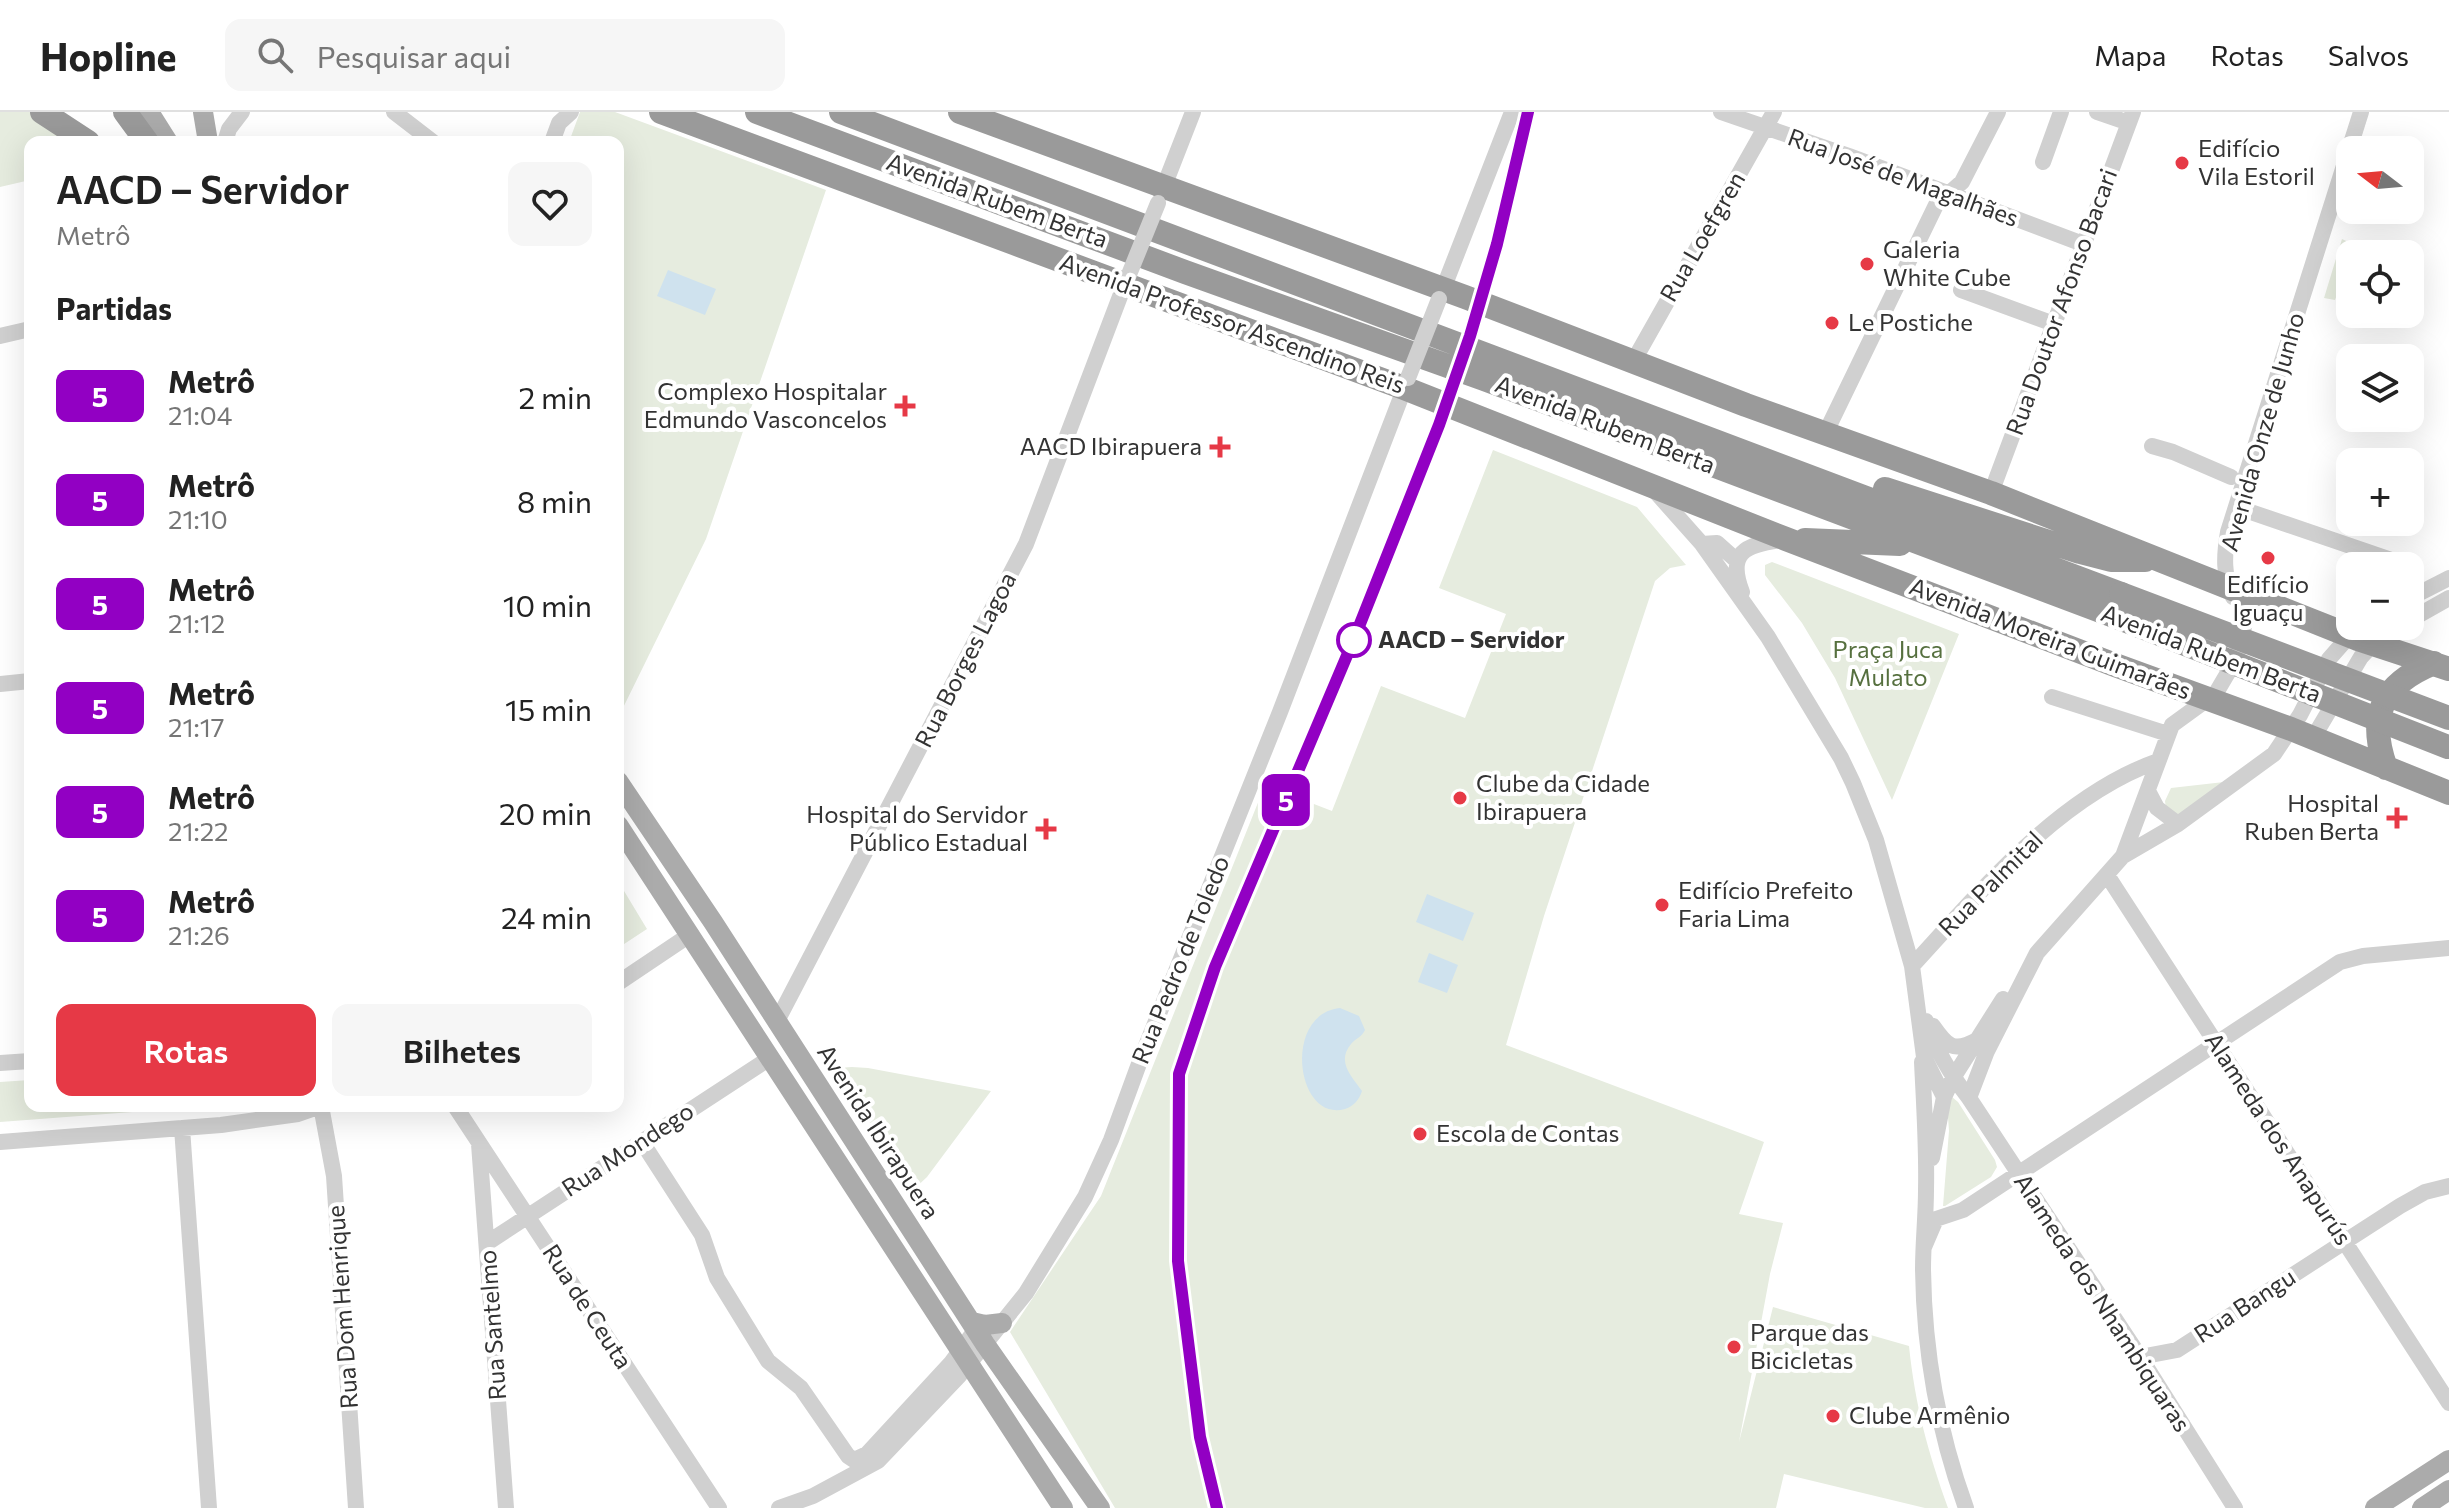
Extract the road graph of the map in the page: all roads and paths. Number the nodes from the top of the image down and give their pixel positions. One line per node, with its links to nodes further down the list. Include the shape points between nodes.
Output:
1 (42, 112): 22 (highway)
2 (125, 112): 23 (highway)
3 (149, 112): 24 (main road)
4 (242, 112): 26 (street)
5 (394, 112): 27 (street)
6 (571, 112): 28 (street)
7 (661, 112): 33 (highway, Avenida Professor Ascendino Reis)
8 (757, 112): 49 (highway, Avenida Rubem Berta)
9 (841, 112): 41 (highway, Avenida Rubem Berta)
10 (960, 112): 31 (highway)
11 (1193, 112): 31 (street)
12 (1512, 112): 35 (street)
13 (1721, 112): 21 (street, Rua José de Magalhães)
14 (1774, 112): 21 (street, Rua Loefgren)
15 (1998, 112): 30 (street, via 1962,182)
16 (2061, 112): 29 (street)
17 (2097, 112): 20 (street)
18 (2358, 112): 47 (street, Avenida Onze de Junho)
19 (204, 114): 25 (main road)
20 (2131, 118): 32 (street, Rua Doutor Afonso Bacari)
21 (1765, 129): 30 (street, Rua José de Magalhães); 39 (street, Rua Loefgren)
22 (79, 136)
23 (143, 136)
24 (164, 136)
25 (207, 136)
26 (227, 136)
27 (425, 136)
28 (554, 136)
29 (2043, 162)
30 (1949, 193): 32 (street, Rua José de Magalhães); 42 (street, via 1936,205)
31 (1161, 196): 33 (street, Rua Borges Lagoa, bridge); 35 (highway)
32 (2083, 244): 36 (street, Rua Doutor Afonso Bacari)
33 (1127, 280): 40 (highway, Avenida Professor Ascendino Reis); 91 (street, Rua Borges Lagoa, via 1021,554)
34 (1961, 290): 36 (street)
35 (1441, 294): 39 (highway); 40 (street, Rua Pedro de Toledo, bridge)
36 (2054, 324): 46 (street, Rua Doutor Afonso Bacari)
37 (24, 330): 38 (street)
38 (0, 336)
39 (1633, 362): 42 (highway)
40 (1406, 383): 45 (highway, Avenida Professor Ascendino Reis); 116 (street, Rua Pedro de Toledo, via 1111,1140 1064,1234)
41 (1676, 424): 52 (highway, via 1729,435 2080,552 2111,560); 58 (highway, Avenida Rubem Berta)
42 (1826, 432): 46 (highway)
43 (2152, 446): 44 (street)
44 (2231, 477)
45 (1650, 486): 48 (highway, Avenida Moreira Guimarães); 50 (street, Avenida Professor Ascendino Reis)
46 (1991, 493): 52 (highway)
47 (2236, 507): 51 (street); 55 (street, Avenida Onze de Junho, via 2225,550)
48 (1786, 539): 49 (highway); 53 (street, via 1755,544); 69 (highway, Avenida Moreira Guimarães)
49 (1924, 545): 58 (highway, Avenida Rubem Berta)
50 (1707, 551): 53 (street, via 1717,543); 60 (street, Avenida Professor Ascendino Reis)
51 (2367, 552)
52 (2151, 557): 55 (highway)
53 (1736, 560): 60 (street, Avenida Professor Ascendino Reis)
54 (2449, 578): 56 (street)
55 (2228, 586): 61 (highway); 69 (street, Avenida Onze de Junho, via 2233,597 2245,602 2247,615 2236,659)
56 (2424, 591)
57 (2449, 598): 59 (street)
58 (2117, 605): 70 (highway, Avenida Rubem Berta, bridge); 73 (highway, Avenida Rubem Berta, bridge)
59 (2424, 612)
60 (1750, 613): 85 (street, Avenida Professor Ascendino Reis, via 1853,783 1876,840)
61 (2336, 626)
62 (2354, 640): 72 (street, via 2329,659)
63 (2360, 640): 72 (street, via 2361,657)
64 (2373, 640): 65 (highway)
65 (2441, 666): 75 (highway, via 2407,675 2387,698 2376,734)
66 (24, 682): 67 (street)
67 (0, 684)
68 (2052, 697): 71 (street)
69 (2208, 700): 71 (street, Avenida Onze de Junho, via 2176,719); 72 (highway, Avenida Moreira Guimarães)
70 (2449, 718)
71 (2168, 734): 74 (street, Avenida Onze de Junho)
72 (2302, 734): 75 (highway, Avenida Moreira Guimarães); 79 (street)
73 (2448, 747)
74 (2158, 761): 77 (street, Avenida Onze de Junho); 85 (street, Rua Palmital, via 2113,782 2028,842)
75 (2386, 768): 78 (highway, Avenida Moreira Guimarães)
76 (624, 790): 91 (main road, Avenida Ibirapuera)
77 (2148, 791): 79 (street, via 2157,808); 81 (street, Avenida Onze de Junho)
78 (2449, 793)
79 (2178, 824): 81 (street)
80 (624, 834): 83 (main road, Avenida Ibirapuera)
81 (2123, 856): 82 (street)
82 (2107, 875): 87 (street, via 2037,953); 93 (street, Alameda dos Anapurús)
83 (691, 934): 86 (street); 89 (main road, Avenida Ibirapuera)
84 (2449, 948): 93 (street, via 2340,962)
85 (1912, 966): 88 (street, Avenida Professor Ascendino Reis)
86 (624, 979)
87 (2019, 987): 92 (street, via 2015,983); 100 (street)
88 (1915, 989): 90 (street, Alameda dos Nhambiquaras); 94 (street, Avenida Professor Ascendino Reis)
89 (739, 1011): 91 (main road, via 759,1023); 95 (main road, Avenida Ibirapuera)
90 (1923, 1012): 92 (street, via 1948,1044 1959,1047); 98 (street, Alameda dos Nhambiquaras)
91 (776, 1023): 117 (main road, Avenida Ibirapuera)
92 (1977, 1040): 98 (street)
93 (2216, 1043): 108 (street); 114 (street, Alameda dos Anapurús)
94 (1922, 1048): 99 (street, Avenida Professor Ascendino Reis); 110 (street)
95 (770, 1058): 106 (street, Rua Mondego); 118 (main road, Avenida Ibirapuera)
96 (24, 1061): 97 (street)
97 (0, 1063)
98 (1953, 1078): 99 (street); 100 (street, Alameda dos Nhambiquaras)
99 (1944, 1097): 110 (street)
100 (1969, 1098): 108 (street, Alameda dos Nhambiquaras)
101 (304, 1112): 104 (street)
102 (322, 1112): 128 (street, Rua Dom Henrique, via 334,1176)
103 (459, 1112): 107 (street, Rua de Ceuta)
104 (182, 1128): 105 (street); 127 (street)
105 (0, 1142)
106 (642, 1142): 111 (street, Rua Mondego); 122 (street, via 702,1235 717,1278 768,1361 801,1388)
107 (479, 1143): 111 (street, Rua de Ceuta); 113 (street, Rua Santelmo)
108 (2018, 1174): 112 (street, via 1963,1210); 119 (street, Alameda dos Nhambiquaras)
109 (2449, 1186): 114 (street, Rua Bangu, via 2425,1192)
110 (1926, 1196): 112 (street); 115 (street)
111 (527, 1216): 113 (street, Rua Mondego); 130 (street, Rua de Ceuta)
112 (1936, 1219): 115 (street)
113 (487, 1243): 129 (street, Rua Santelmo)
114 (2345, 1243): 119 (street, Rua Bangu, via 2177,1350); 120 (street, Alameda dos Anapurús)
115 (1924, 1247): 134 (street, via 1932,1379 1950,1464)
116 (1002, 1323): 117 (main road, via 985,1325)
117 (978, 1332): 118 (street); 133 (main road, Avenida Ibirapuera)
118 (965, 1357): 121 (street); 124 (street, via 878,1461); 132 (main road, Avenida Ibirapuera)
119 (2140, 1357): 135 (street, Alameda dos Nhambiquaras)
120 (2449, 1403)
121 (867, 1454): 122 (street, via 854,1460); 124 (street)
122 (848, 1456): 126 (street)
123 (2449, 1460): 136 (main road)
124 (859, 1471): 126 (street)
125 (2449, 1490): 137 (main road)
126 (815, 1502): 131 (street)
127 (209, 1508)
128 (356, 1508)
129 (506, 1508)
130 (719, 1508)
131 (779, 1508)
132 (1063, 1508)
133 (1100, 1508)
134 (1966, 1508)
135 (2235, 1508)
136 (2375, 1508)
137 (2422, 1508)

